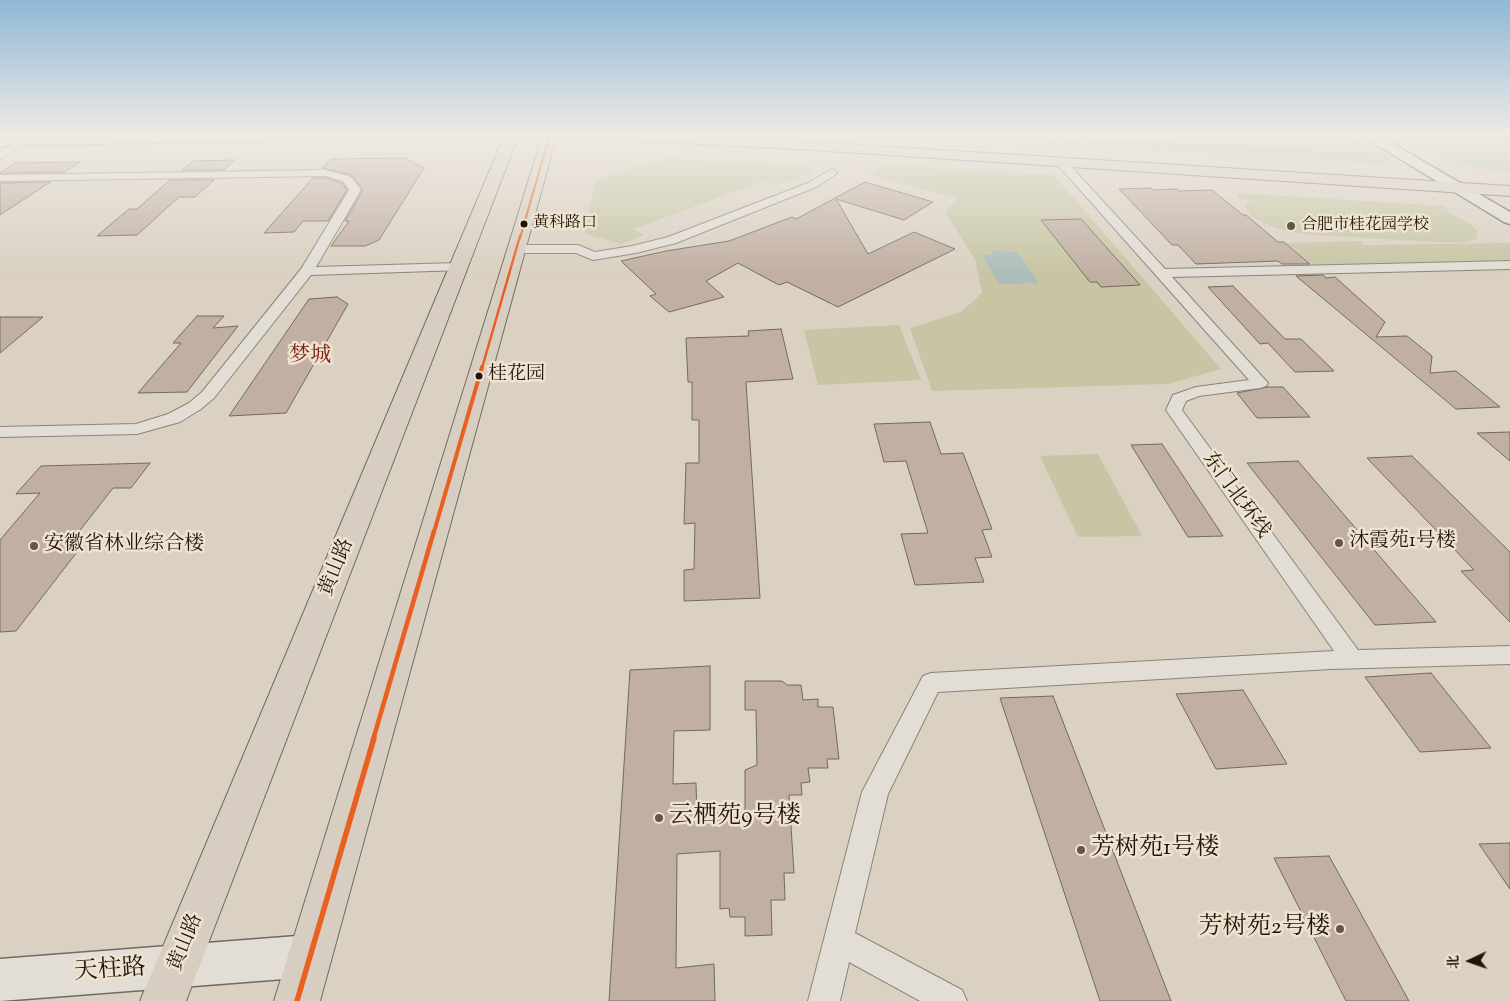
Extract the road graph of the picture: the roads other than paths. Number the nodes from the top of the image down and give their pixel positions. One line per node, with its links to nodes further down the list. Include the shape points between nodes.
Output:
1 (348, 181): 14 (street, via 356,190)
2 (493, 181): 13 (main road, 黄山路)
3 (537, 181): 11 (main road)
4 (819, 181): 11 (street, via 680,236 632,250 593,256 578,249)
5 (1078, 181): 15 (street)
6 (1343, 181): 8 (main road)
7 (1445, 181): 8 (street)
8 (1458, 188): 9 (main road); 10 (street)
9 (1510, 192)
10 (1510, 219)
11 (517, 250): 20 (main road)
12 (1510, 265): 15 (street)
13 (458, 267): 14 (street); 22 (main road, 黄山路)
14 (307, 271): 16 (street, via 208,395 174,418 137,429)
15 (1162, 273): 18 (street, 东门北环线, via 1260,383 1196,392 1179,398 1174,410)
16 (0, 432)
17 (1510, 655): 18 (street)
18 (1353, 660): 19 (street, via 931,683 874,792)
19 (839, 940): 24 (street); 25 (street)
20 (310, 956): 22 (street, 天柱路); 23 (main road)
21 (0, 980): 22 (street, 天柱路)
22 (170, 984)
23 (297, 1001)
24 (824, 1001)
25 (951, 1001)

